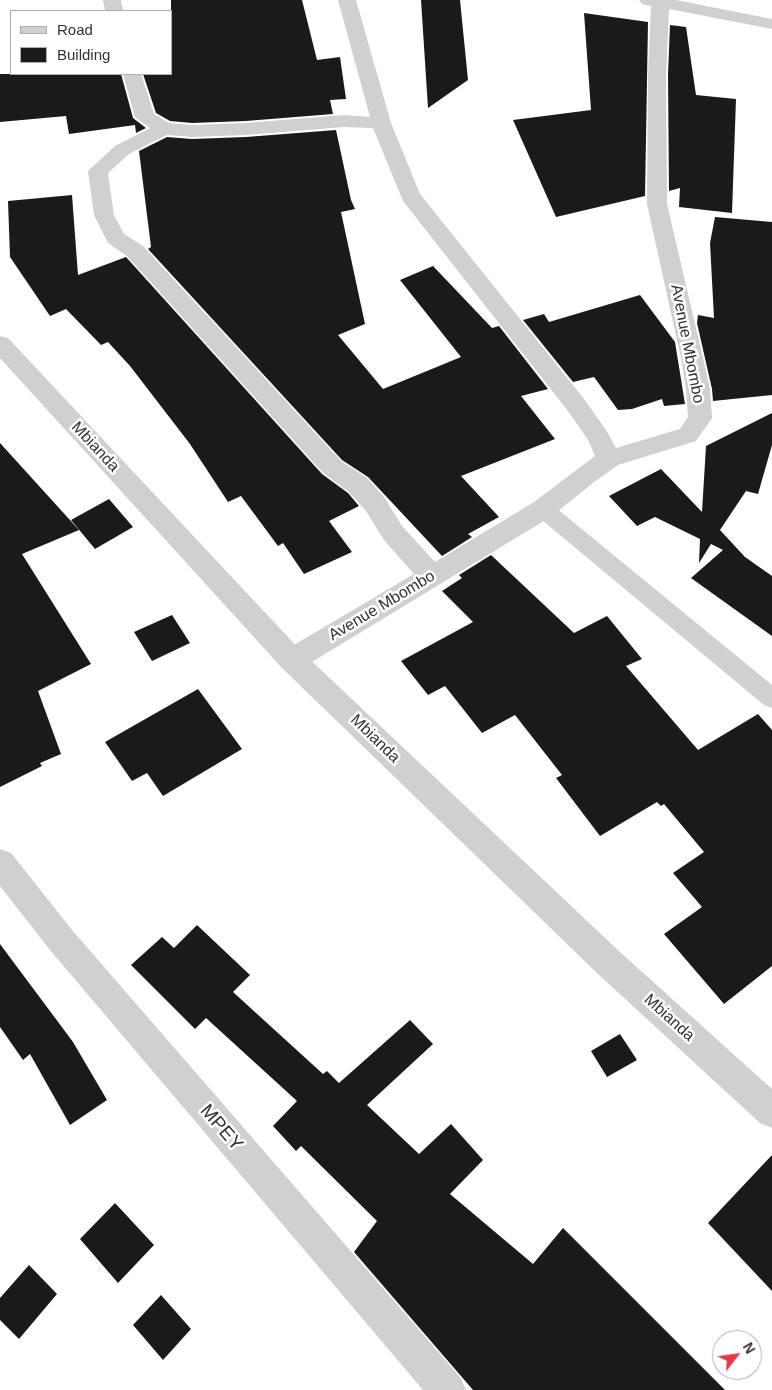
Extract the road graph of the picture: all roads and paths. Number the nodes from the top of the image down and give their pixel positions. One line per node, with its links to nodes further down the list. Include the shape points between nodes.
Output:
1 (347, 0): 5 (street)
2 (654, 1): 3 (street); 8 (street, Avenue Mbombo, via 657,204 692,358 700,418 688,435)
3 (772, 24)
4 (132, 75): 6 (street, via 145,117)
5 (381, 123): 6 (street, via 344,121 192,131); 8 (street, via 410,196 576,405 598,436)
6 (164, 128): 10 (street, via 122,150 98,171 104,215 115,238 135,252 332,467 358,485 375,504 393,533)
7 (0, 344): 11 (street, Mbianda)
8 (609, 459): 9 (street, Avenue Mbombo)
9 (543, 509): 10 (street, Avenue Mbombo); 12 (lane)
10 (432, 576): 11 (street, Avenue Mbombo)
11 (292, 660): 14 (street, Mbianda, via 609,964)
12 (772, 698)
13 (0, 863): 15 (street, MPEY, via 61,940)
14 (772, 1111)
15 (447, 1390)

